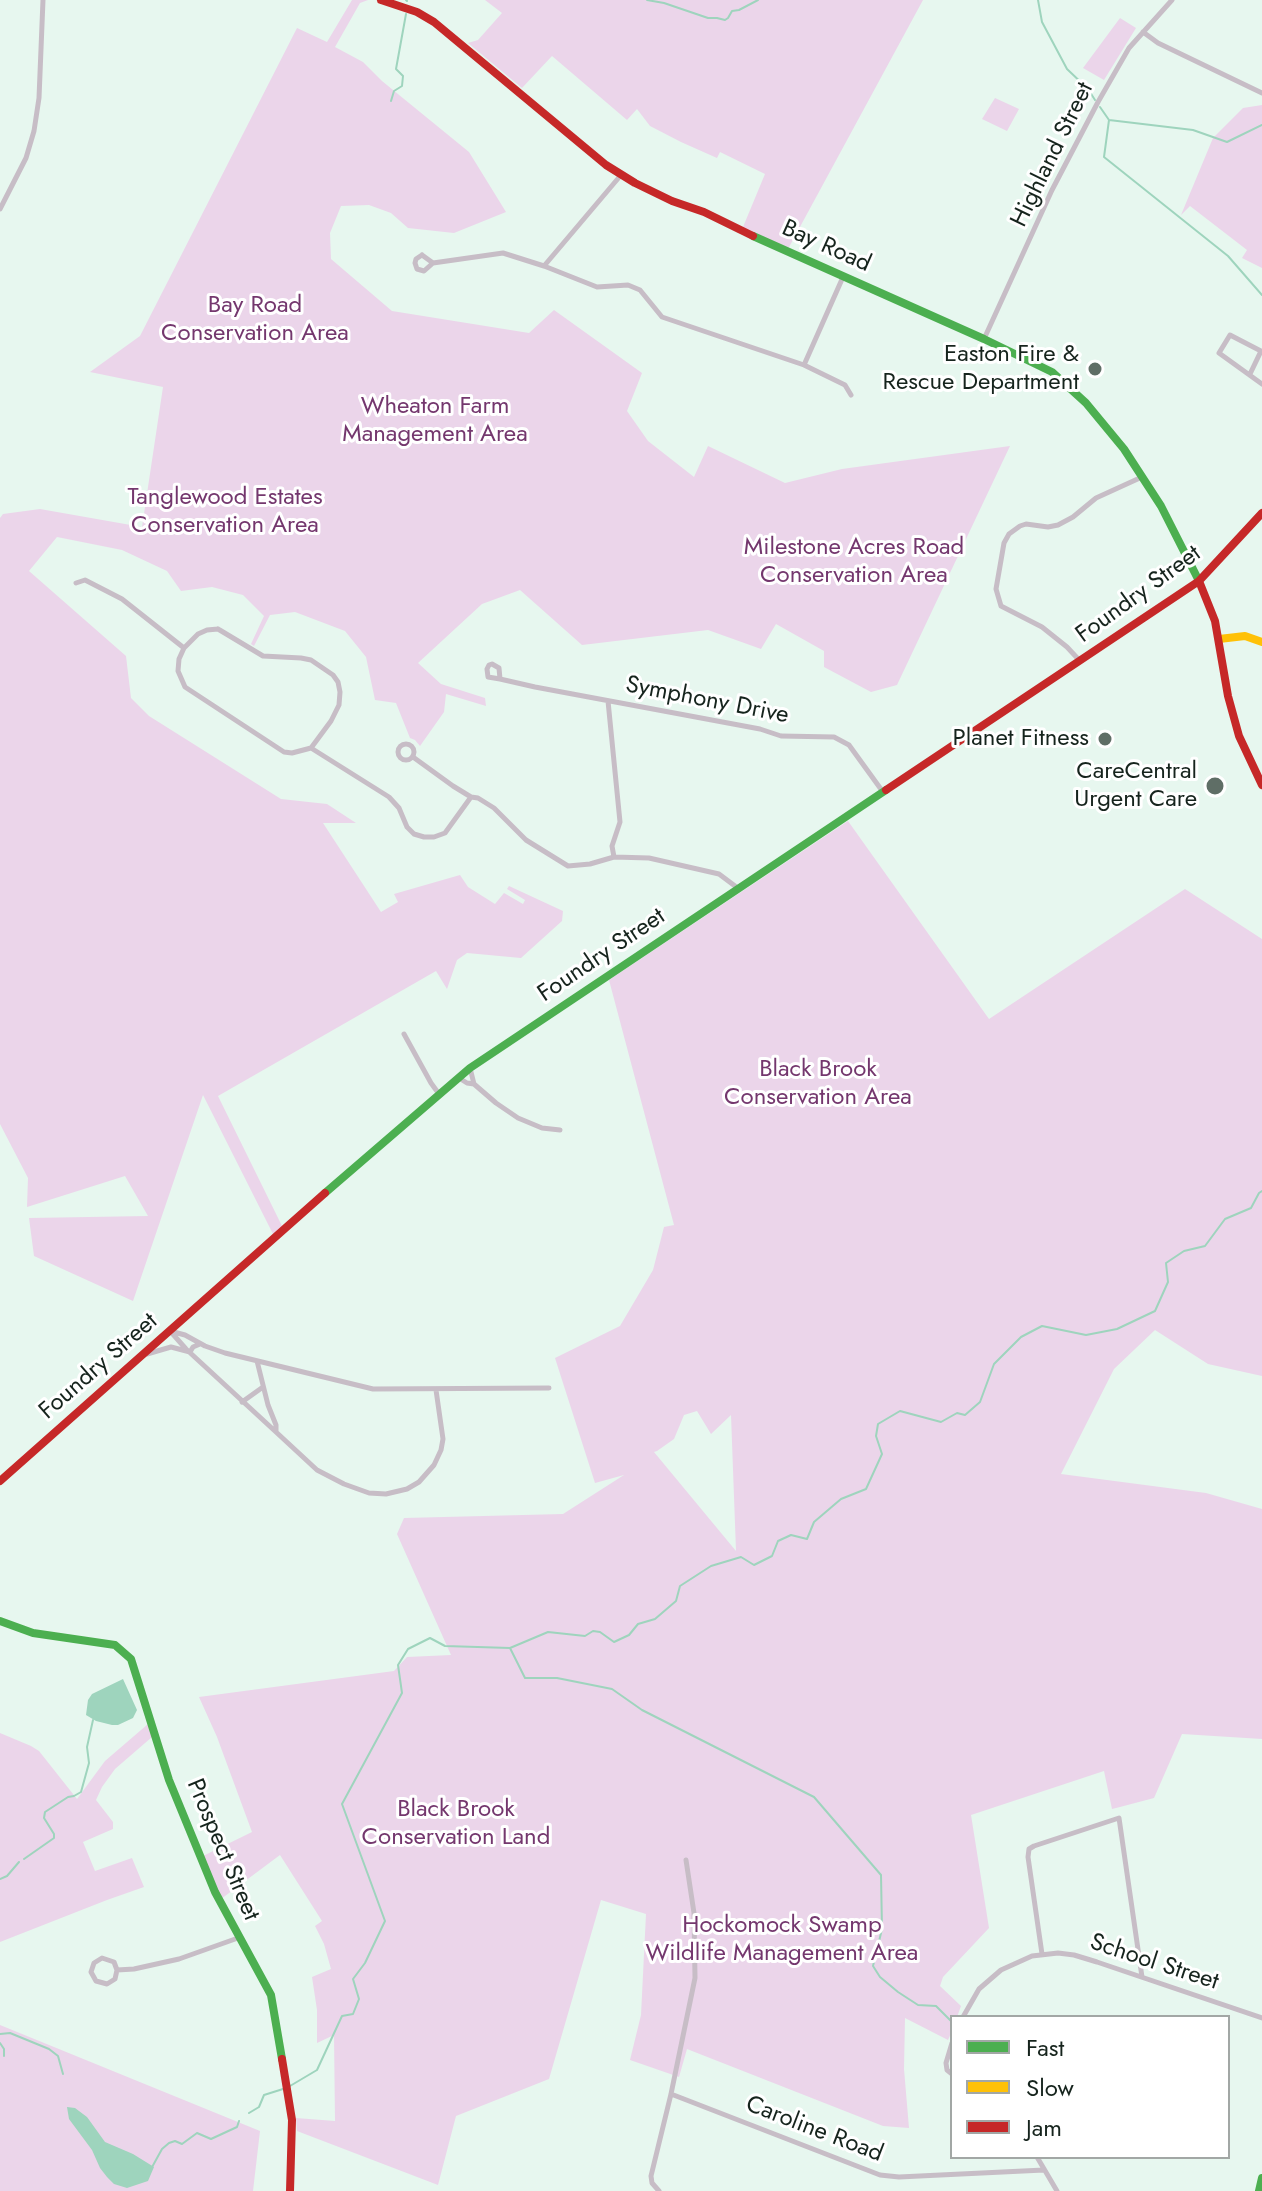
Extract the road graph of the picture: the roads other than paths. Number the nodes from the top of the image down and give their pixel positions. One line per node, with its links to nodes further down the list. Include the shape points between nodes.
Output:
1 (43, 0): 7 (street, via 34,131)
2 (381, 0): 6 (main road, Bay Road, via 434,22)
3 (1172, 0): 4 (street, Highland Street)
4 (1143, 32): 5 (street); 11 (street, Highland Street, via 1124,55 1076,142)
5 (1262, 93)
6 (621, 175): 9 (street); 10 (main road, Bay Road)
7 (0, 209)
8 (433, 263): 9 (street, via 503,253)
9 (544, 266): 12 (street, via 597,287 628,285 640,290 662,317)
10 (843, 277): 11 (main road, Bay Road); 12 (street)
11 (984, 339): 16 (main road, Bay Road, via 1046,368 1069,385)
12 (804, 365): 15 (street, via 845,385)
13 (1250, 374): 13 (street, via 1261,351 1230,335 1219,353); 14 (street)
14 (1262, 384)
15 (851, 395)
16 (1142, 477): 18 (main road, Bay Road); 23 (street, via 1099,496 1061,524 1020,526 1004,543 996,589 1001,606 1042,627)
17 (1262, 513): 18 (main road, Foundry Street)
18 (1199, 581): 20 (main road, Bay Road); 23 (main road, Foundry Street)
19 (76, 583): 22 (street, via 85,580 122,599)
20 (1219, 639): 21 (main road, via 1245,636); 28 (main road, Bay Road, via 1239,736)
21 (1262, 642)
22 (184, 648): 26 (street, via 178,671 185,687 284,752); 26 (street, via 198,634 218,629 263,656 311,660 333,675 339,705)
23 (1081, 662): 29 (main road, Foundry Street)
24 (500, 679): 25 (street, Symphony Drive)
25 (608, 701): 29 (street, Symphony Drive, via 781,736 834,737 856,754); 31 (street, via 620,822)
26 (311, 748): 30 (street, via 389,797 414,834 445,833)
27 (413, 757): 30 (street)
28 (1262, 785)
29 (883, 792): 32 (main road, Foundry Street)
30 (471, 797): 31 (street, via 494,808 526,840 568,866)
31 (614, 857): 32 (street, via 649,858 719,874)
32 (739, 889): 34 (main road, Foundry Street)
33 (404, 1034): 37 (street)
34 (470, 1068): 35 (main road, Foundry Street); 36 (street)
35 (459, 1078): 36 (street); 37 (main road, Foundry Street)
36 (474, 1084): 38 (street, via 518,1118)
37 (439, 1094): 39 (main road, Foundry Street)
38 (560, 1130)
39 (170, 1331): 40 (street); 41 (street); 42 (main road, Foundry Street)
40 (200, 1344): 41 (street); 43 (street)
41 (190, 1352): 42 (street, via 167,1347); 47 (street)
42 (142, 1356): 49 (main road, Foundry Street)
43 (257, 1361): 44 (street); 46 (street, via 373,1389)
44 (263, 1387): 47 (street); 48 (street)
45 (549, 1388): 46 (street)
46 (436, 1390): 48 (street, via 441,1450 423,1478 401,1492 369,1493 344,1484 317,1470)
47 (242, 1402): 48 (street)
48 (276, 1432)
49 (0, 1481)
50 (0, 1621): 52 (main road, Prospect Street, via 33,1633 111,1644 129,1656 169,1780)
51 (686, 1860): 60 (street, via 695,1978)
52 (238, 1938): 54 (street, via 171,1961); 64 (main road, Prospect Street, via 272,1999 293,2129)
53 (1042, 1954): 55 (street, School Street, via 1074,1955); 55 (street, via 1029,1849 1119,1818); 56 (street, School Street, via 993,1975)
54 (117, 1970): 54 (street, via 105,1958 96,1961 91,1972 96,1981 107,1984)
55 (1142, 1977): 57 (street, School Street)
56 (964, 2015)
57 (1262, 2018)
58 (950, 2049): 59 (street)
59 (950, 2073)
60 (671, 2094): 62 (street, Caroline Road, via 880,2175); 65 (street, via 651,2176)
61 (1038, 2159): 62 (street)
62 (1044, 2170): 66 (street)
63 (1262, 2178): 67 (main road)
64 (290, 2191)
65 (659, 2191)
66 (1057, 2191)
67 (1259, 2191)

